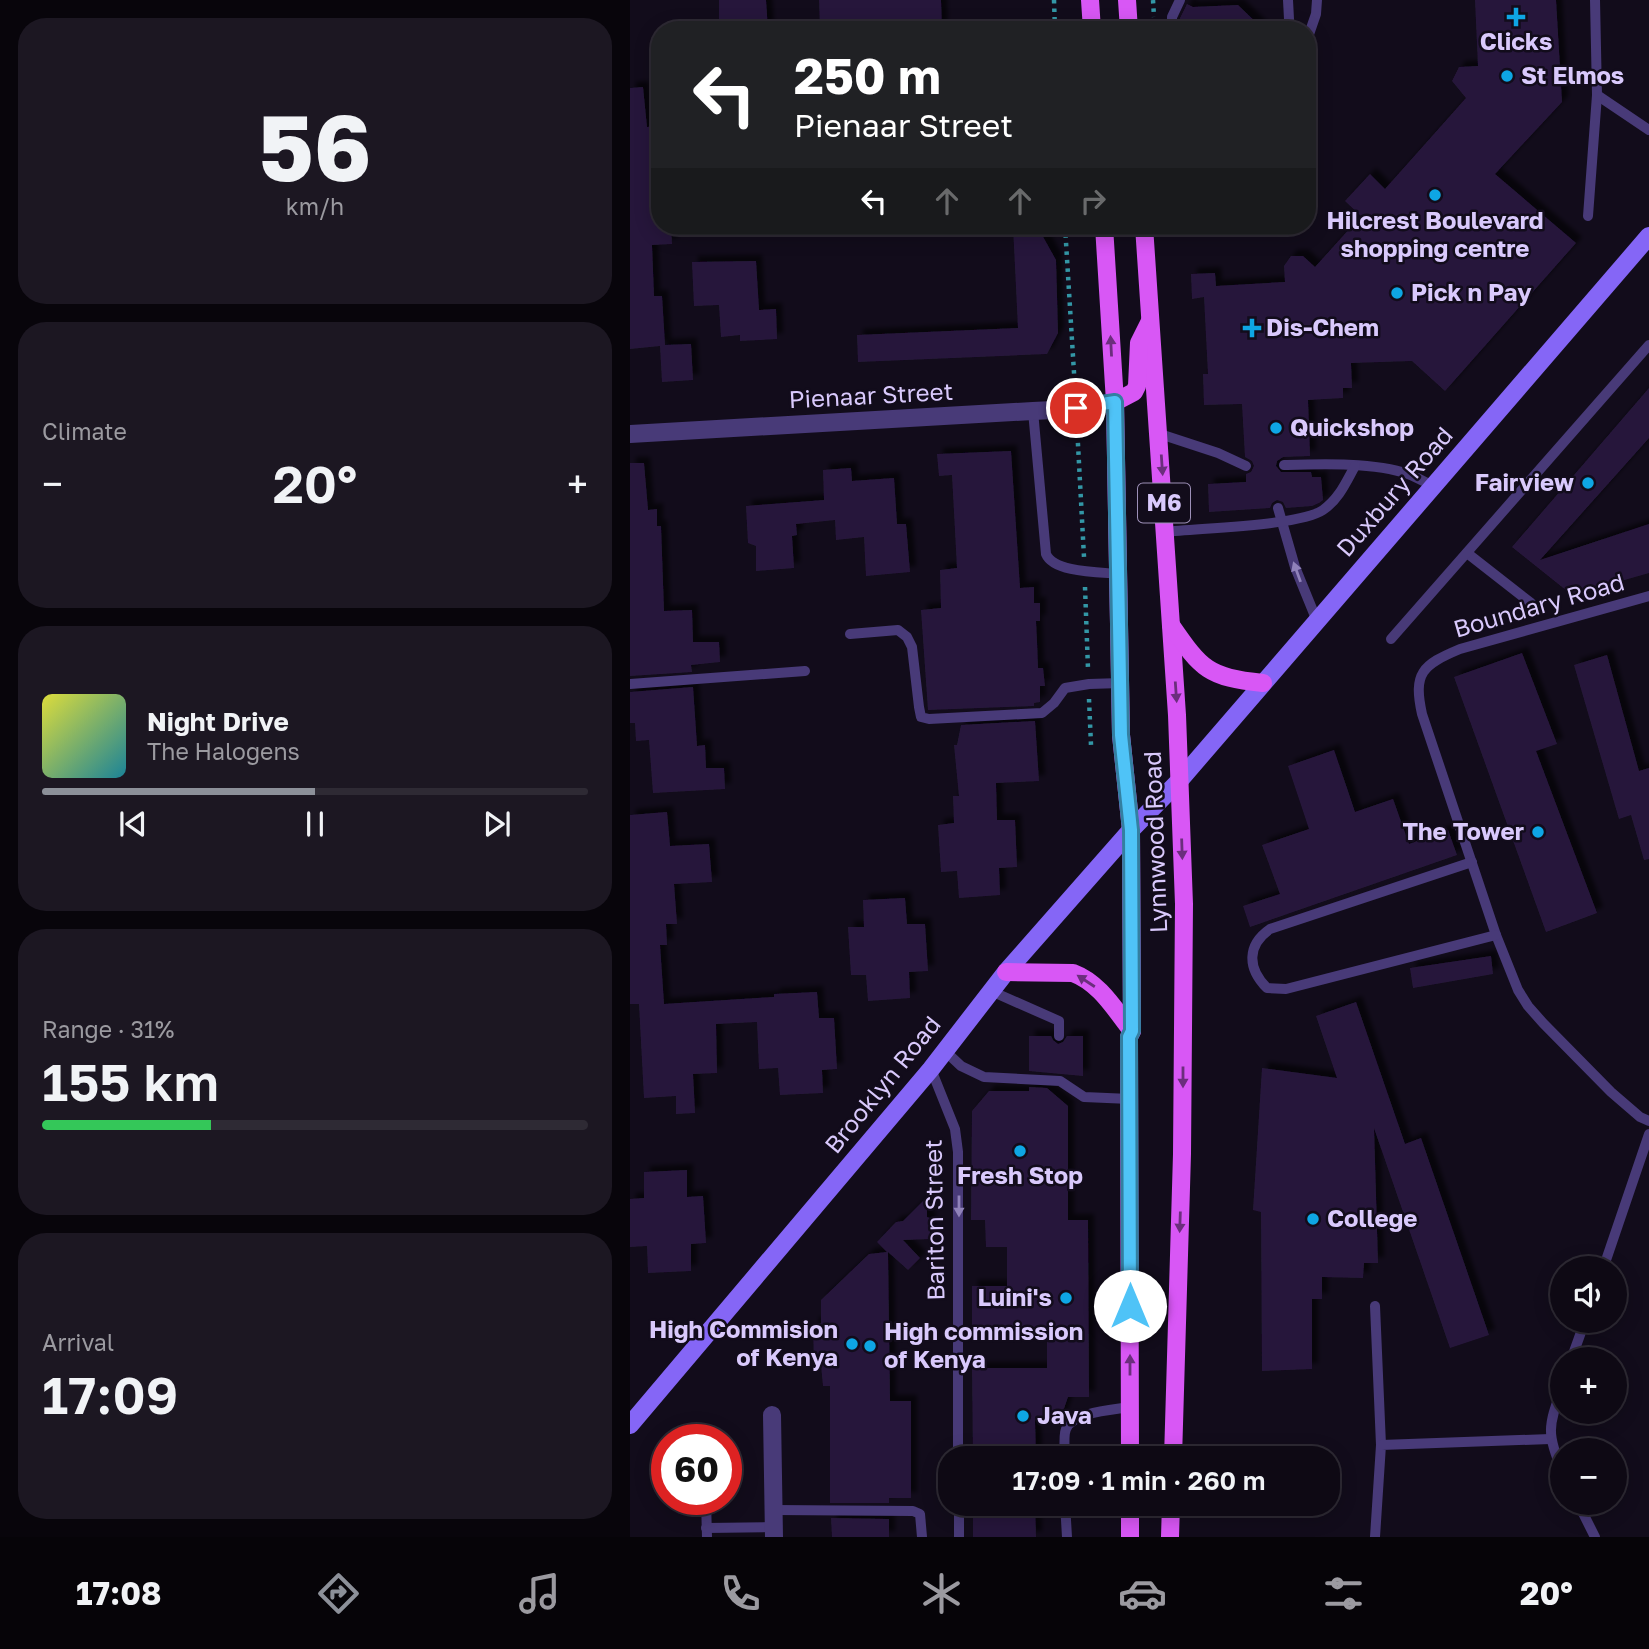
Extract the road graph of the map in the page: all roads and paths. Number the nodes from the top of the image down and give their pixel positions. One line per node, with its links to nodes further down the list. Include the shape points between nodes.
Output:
1 (1054, 0): 7 (path)
2 (1090, 0): 8 (main road)
3 (1180, 0): 9 (lane)
4 (1289, 0): 10 (lane)
5 (1317, 0): 11 (lane)
6 (1595, 0): 12 (lane)
7 (1055, 21)
8 (1091, 21)
9 (1172, 21)
10 (1287, 21)
11 (1314, 21)
12 (1597, 95): 13 (lane); 14 (lane)
13 (1649, 130)
14 (1588, 216)
15 (1066, 235): 22 (path)
16 (1105, 235): 21 (main road, Lynnwood Road / M6, one-way to 16)
17 (1144, 235): 19 (main road, Lynnwood Road / M6)
18 (1649, 236): 29 (main road, Duxbury Road)
19 (1150, 321): 21 (main road, via 1139,343 1134,392); 25 (main road, Lynnwood Road / M6)
20 (1649, 345): 33 (lane)
21 (1115, 402): 22 (street, Pienaar Street); 35 (main road, Lynnwood Road / M6)
22 (1076, 408): 23 (street, Pienaar Street); 34 (path)
23 (1034, 411): 24 (street, Pienaar Street); 34 (lane, via 1046,554 1055,566)
24 (630, 434)
25 (1160, 434): 27 (lane); 32 (main road, Lynnwood Road / M6, one-way to 32)
26 (1284, 465): 28 (lane)
27 (1246, 466)
28 (1355, 466): 29 (lane, via 1406,473); 31 (lane, via 1338,497 1323,510)
29 (1433, 486): 38 (main road, Duxbury Road)
30 (1278, 508): 31 (lane)
31 (1281, 521): 32 (lane); 38 (lane, one-way to 31)
32 (1166, 531): 39 (main road, Lynnwood Road / M6)
33 (1467, 553): 37 (lane); 41 (lane)
34 (1084, 570): 35 (lane); 46 (path)
35 (1120, 574): 43 (main road, Lynnwood Road / M6)
36 (1649, 596): 50 (lane, Boundary Road, via 1460,649 1425,670 1418,689 1422,714)
37 (1531, 603)
38 (1317, 621): 44 (main road, Duxbury Road)
39 (1171, 625): 44 (main road, via 1194,659 1209,670 1235,680); 48 (main road, Lynnwood Road / M6, one-way to 48)
40 (849, 634): 46 (lane, via 898,630 907,637 921,717 929,719 1042,713 1065,688)
41 (1391, 639)
42 (805, 671): 45 (lane)
43 (1121, 683): 46 (lane); 49 (main road, Lynnwood Road / M6, via 1121,735)
44 (1263, 683): 48 (main road, Duxbury Road)
45 (630, 684)
46 (1089, 684): 47 (path)
47 (1091, 745)
48 (1179, 781): 49 (main road, Brooklyn Road); 71 (main road, Lynnwood Road / M6, one-way to 71, via 1184,904 1182,1154)
49 (1131, 830): 52 (main road, Brooklyn Road); 54 (main road, Lynnwood Road / M6)
50 (1472, 862): 51 (lane, Boundary Road); 51 (lane, via 1270,929 1258,937 1253,964 1267,988 1286,989)
51 (1496, 935): 59 (lane, Boundary Road, via 1528,1006 1611,1092)
52 (1006, 972): 53 (main road, Brooklyn Road); 54 (main road, one-way to 52, via 1084,977)
53 (991, 991): 55 (lane, via 1059,1021); 56 (main road, Brooklyn Road)
54 (1132, 1031): 58 (main road, Lynnwood Road / M6)
55 (1059, 1036)
56 (945, 1051): 57 (main road, Brooklyn Road); 58 (lane, via 961,1066 984,1077 1060,1079 1084,1097)
57 (932, 1069): 65 (main road, Brooklyn Road); 68 (lane, Bariton Street, one-way to 68, via 955,1129 958,1152)
58 (1129, 1099): 63 (main road, Lynnwood Road / M6, one-way to 58)
59 (1649, 1121)
60 (1649, 1134): 61 (lane)
61 (1607, 1256)
62 (1375, 1306): 67 (lane)
63 (1130, 1407): 69 (lane, via 1073,1420 1065,1430); 70 (main road, Lynnwood Road / M6)
64 (772, 1415): 77 (street)
65 (630, 1425)
66 (1550, 1439): 67 (lane)
67 (1381, 1445): 84 (lane)
68 (958, 1446)
69 (1065, 1446)
70 (1130, 1446)
71 (1172, 1446)
72 (1584, 1515): 85 (lane)
73 (958, 1516): 80 (lane)
74 (1066, 1516): 81 (lane)
75 (1130, 1516): 82 (main road)
76 (1171, 1516): 83 (main road)
77 (774, 1525): 78 (lane); 79 (lane, via 914,1511 922,1520)
78 (706, 1532)
79 (922, 1537)
80 (959, 1537)
81 (1067, 1537)
82 (1130, 1537)
83 (1170, 1537)
84 (1375, 1537)
85 (1595, 1537)

